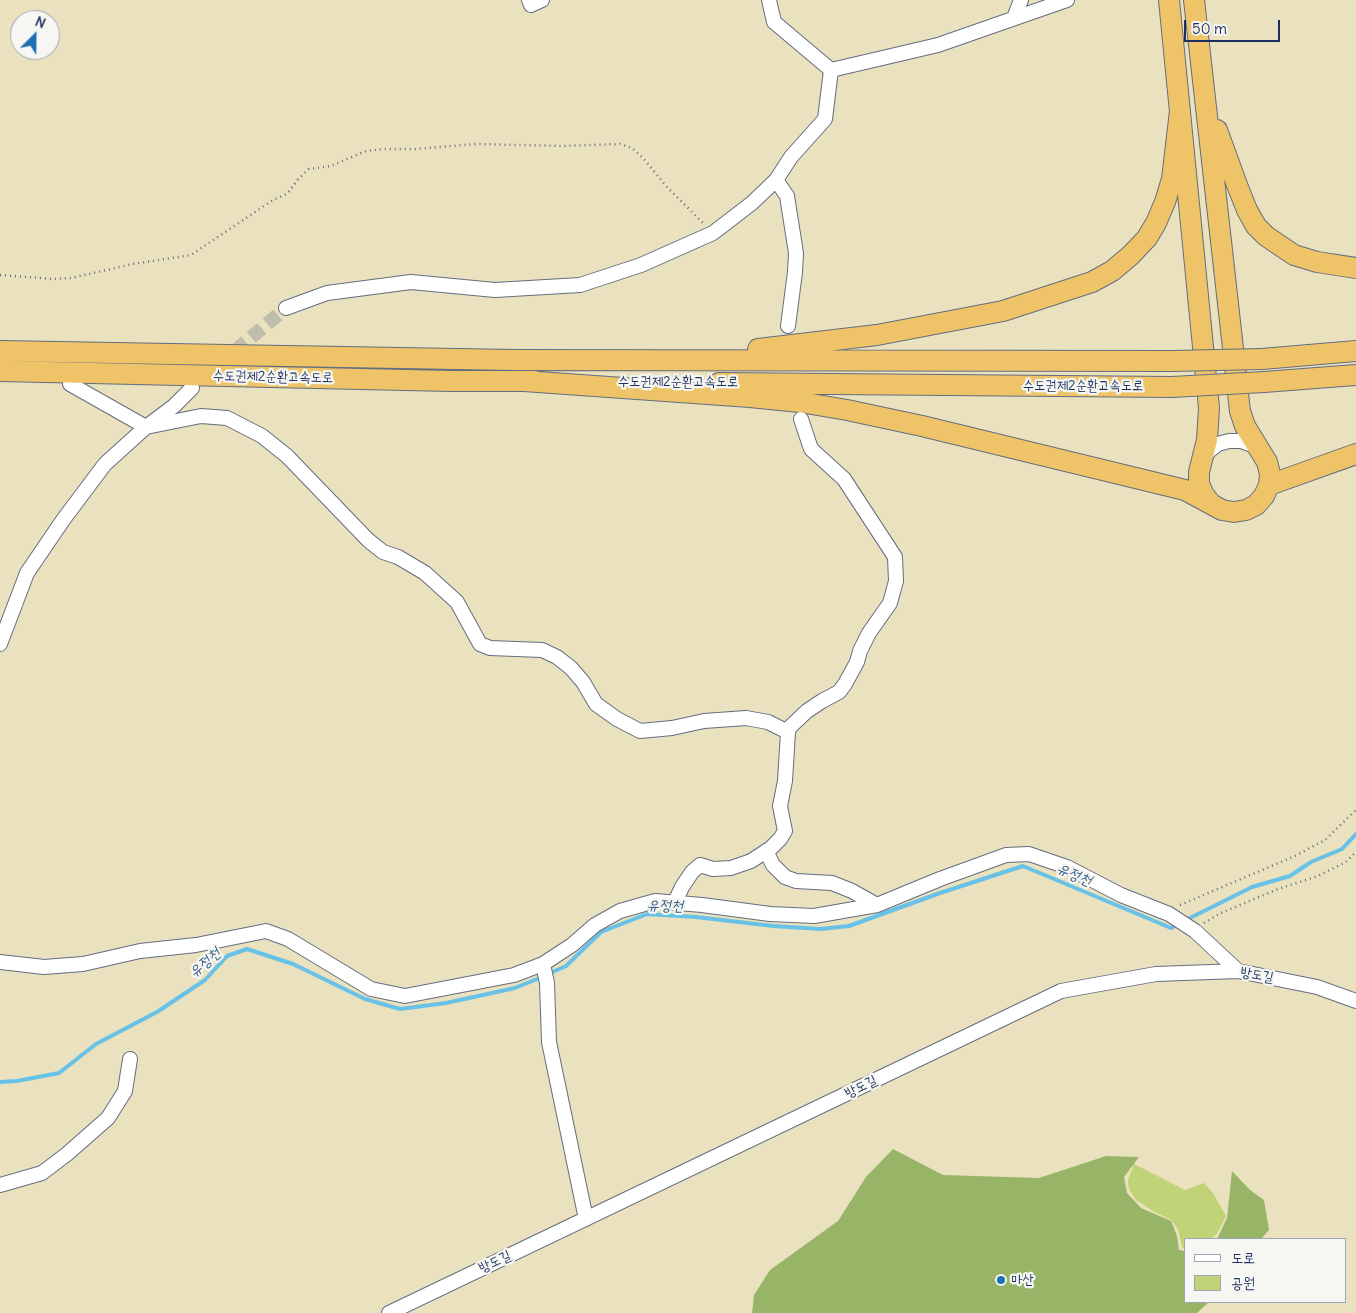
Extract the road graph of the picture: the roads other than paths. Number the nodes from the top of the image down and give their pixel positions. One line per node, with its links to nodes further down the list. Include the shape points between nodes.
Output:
1 (530, 0): 2 (street, via 531,5)
2 (542, 0)
3 (769, 0): 9 (street, via 774,22)
4 (1022, 0): 8 (street)
5 (1067, 0): 8 (street)
6 (1169, 0): 11 (highway)
7 (1194, 0): 10 (highway)
8 (1014, 18): 9 (street, via 938,45)
9 (831, 70): 12 (street, via 825,119 791,157)
10 (1203, 86): 13 (highway, via 1237,185 1256,226 1294,255); 26 (highway, via 1240,411)
11 (1180, 111): 18 (highway, via 1172,179 1156,223 1132,255 1092,282 1003,311 876,335 765,349); 28 (highway, via 1209,408)
12 (776, 180): 14 (street, via 713,233 641,265 580,285 495,290 410,282 327,294); 15 (street, via 787,196 796,253)
13 (1356, 268)
14 (286, 308)
15 (788, 326)
16 (1356, 350): 18 (highway, 수도권제2순환고속도로, bridge, via 1262,359 1172,361)
17 (0, 351): 18 (highway, 수도권제2순환고속도로)
18 (515, 360)
19 (0, 371): 21 (highway, 수도권제2순환고속도로)
20 (1356, 375): 21 (highway, 수도권제2순환고속도로, bridge, via 1172,386)
21 (524, 381): 30 (highway, via 750,397 846,410 1185,490)
22 (70, 384): 25 (street)
23 (192, 388): 25 (street)
24 (801, 419): 32 (street, via 811,449 844,479 895,557 896,581 890,603 869,633 845,684 839,692 806,711)
25 (146, 427): 31 (street, via 105,464 27,573); 32 (street, via 201,416 227,418 262,436 287,456 368,540 383,552 425,573 457,602 480,644 490,648 542,650 557,657 583,682 596,704 640,731 746,718 768,722)
26 (1261, 452): 28 (street, via 1241,441 1230,441 1218,444); 29 (highway, via 1270,474)
27 (1356, 454): 29 (highway)
28 (1202, 461): 30 (highway, via 1199,484)
29 (1269, 485): 30 (highway, via 1256,505 1246,510 1222,510)
30 (1212, 504)
31 (0, 644)
32 (788, 732): 33 (street, via 780,806 786,831)
33 (766, 852): 34 (street, via 731,868 700,865 692,872); 35 (street, via 785,877 796,881 832,883)
34 (675, 902): 35 (street, via 814,916); 37 (street, via 655,901 620,911 595,924 572,945)
35 (877, 905): 38 (street, via 1006,855 1029,854 1067,867 1121,895 1172,915)
36 (0, 962): 37 (street, via 44,967 83,964 140,951 266,932 288,939 371,989 405,996 514,975)
37 (543, 964): 42 (street, via 547,983 549,1042)
38 (1238, 971): 39 (street, 방도길, via 1317,987); 42 (street, 방도길, via 1156,974 1061,991)
39 (1356, 1001)
40 (130, 1059): 41 (street, via 126,1091 108,1118 42,1173)
41 (0, 1185)
42 (586, 1219): 43 (street, 방도길)
43 (389, 1313)

